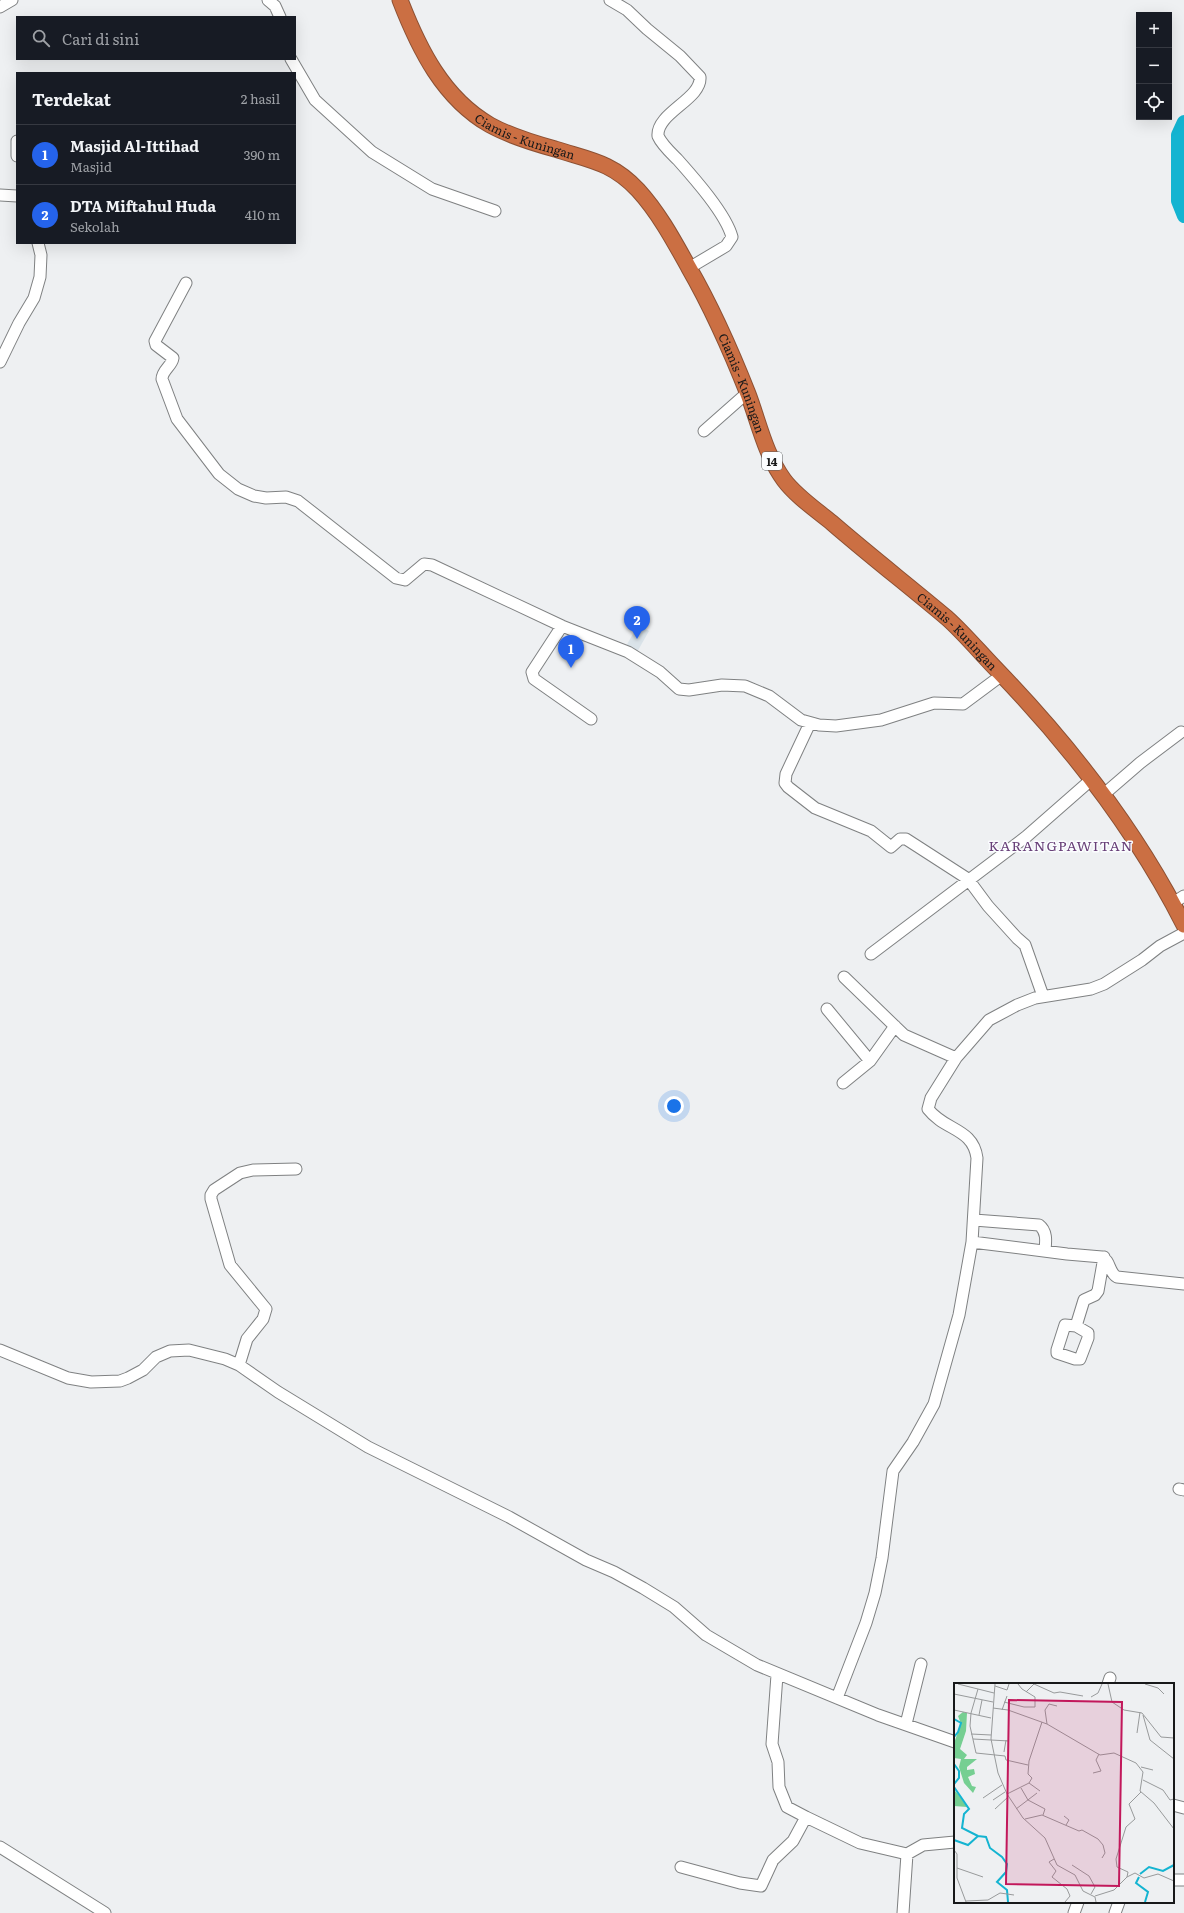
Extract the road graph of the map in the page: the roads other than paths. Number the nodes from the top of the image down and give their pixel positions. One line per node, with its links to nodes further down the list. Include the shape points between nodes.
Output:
1 (12, 0): 5 (street)
2 (268, 0): 6 (street, via 275,6)
3 (400, 0): 12 (highway, Ciamis - Kuningan / 14, via 430,66 458,100 504,132 613,168 649,202)
4 (610, 0): 12 (street, via 627,10 700,77 698,87 660,126 658,136 718,211 732,237 726,246)
5 (0, 8)
6 (280, 16)
7 (292, 60): 10 (street, via 315,100 372,152 432,189)
8 (0, 195): 9 (street)
9 (16, 196)
10 (495, 212)
11 (38, 244): 14 (street, via 41,255 36,293)
12 (689, 268): 15 (highway, Ciamis - Kuningan / 14, via 701,287)
13 (186, 283): 17 (street, via 155,343 173,358 162,376 174,414 219,474 246,494 261,498 286,497 298,501 396,578 405,580 424,564 432,564)
14 (0, 362)
15 (748, 393): 16 (street); 18 (highway, Ciamis - Kuningan / 14, via 767,451 790,488 950,621)
16 (704, 430)
17 (562, 626): 19 (street, via 532,676); 20 (street, via 628,652 660,672 680,689 722,685 745,686 764,694 793,715)
18 (1002, 675): 20 (street, via 963,704 934,703 881,720 856,724 836,726); 22 (highway, Ciamis - Kuningan / 14)
19 (591, 719)
20 (810, 723): 24 (street, via 786,774 785,783 788,787 815,808 871,831 891,848 900,839 906,839)
21 (1181, 732): 23 (street)
22 (1092, 779): 23 (highway, Ciamis - Kuningan / 14); 24 (street, via 1027,836)
23 (1103, 795): 25 (highway, Ciamis - Kuningan / 14)
24 (968, 879): 28 (street); 30 (street, via 988,906 1025,945)
25 (1178, 899): 26 (highway, Ciamis - Kuningan / 14)
26 (1184, 925)
27 (1184, 933): 30 (street, via 1104,984 1091,989)
28 (871, 954)
29 (844, 977): 32 (street)
30 (1043, 996): 33 (street, via 1017,1005 989,1020)
31 (826, 1009): 34 (street)
32 (895, 1026): 33 (street, via 904,1035); 34 (street)
33 (956, 1058): 37 (street, via 931,1098 928,1108 939,1120 968,1137 976,1149)
34 (870, 1061): 35 (street)
35 (843, 1083)
36 (296, 1169): 44 (street, via 253,1170 240,1173 214,1190 211,1195 230,1265 266,1309 262,1319 247,1338)
37 (974, 1220): 38 (street); 39 (street, via 1039,1225 1045,1234)
38 (972, 1242): 39 (street); 47 (street, via 962,1301 938,1393 914,1442 893,1472 875,1593)
39 (1044, 1250): 40 (street)
40 (1104, 1257): 41 (street, via 1117,1278); 42 (street, via 1098,1291 1084,1300)
41 (1184, 1284)
42 (1076, 1326)
43 (0, 1350): 44 (street, via 64,1376 91,1382 120,1381 143,1370 163,1353 178,1350 210,1355)
44 (239, 1365): 46 (street, via 368,1447 509,1517 643,1588 674,1607 706,1635)
45 (921, 1664): 48 (street)
46 (777, 1675): 47 (street); 52 (street, via 772,1744 778,1762 779,1787 787,1807)
47 (837, 1698): 48 (street)
48 (906, 1724): 49 (street)
49 (954, 1742)
50 (1174, 1805): 51 (street)
51 (1184, 1808)
52 (806, 1817): 55 (street, via 860,1843); 56 (street, via 792,1841 774,1858 761,1886)
53 (954, 1842): 55 (street, via 923,1845)
54 (0, 1847): 59 (street)
55 (907, 1854): 60 (street)
56 (681, 1868)
57 (1078, 1903): 61 (street)
58 (1119, 1903): 62 (street)
59 (105, 1913)
60 (903, 1913)
61 (1074, 1913)
62 (1115, 1913)

